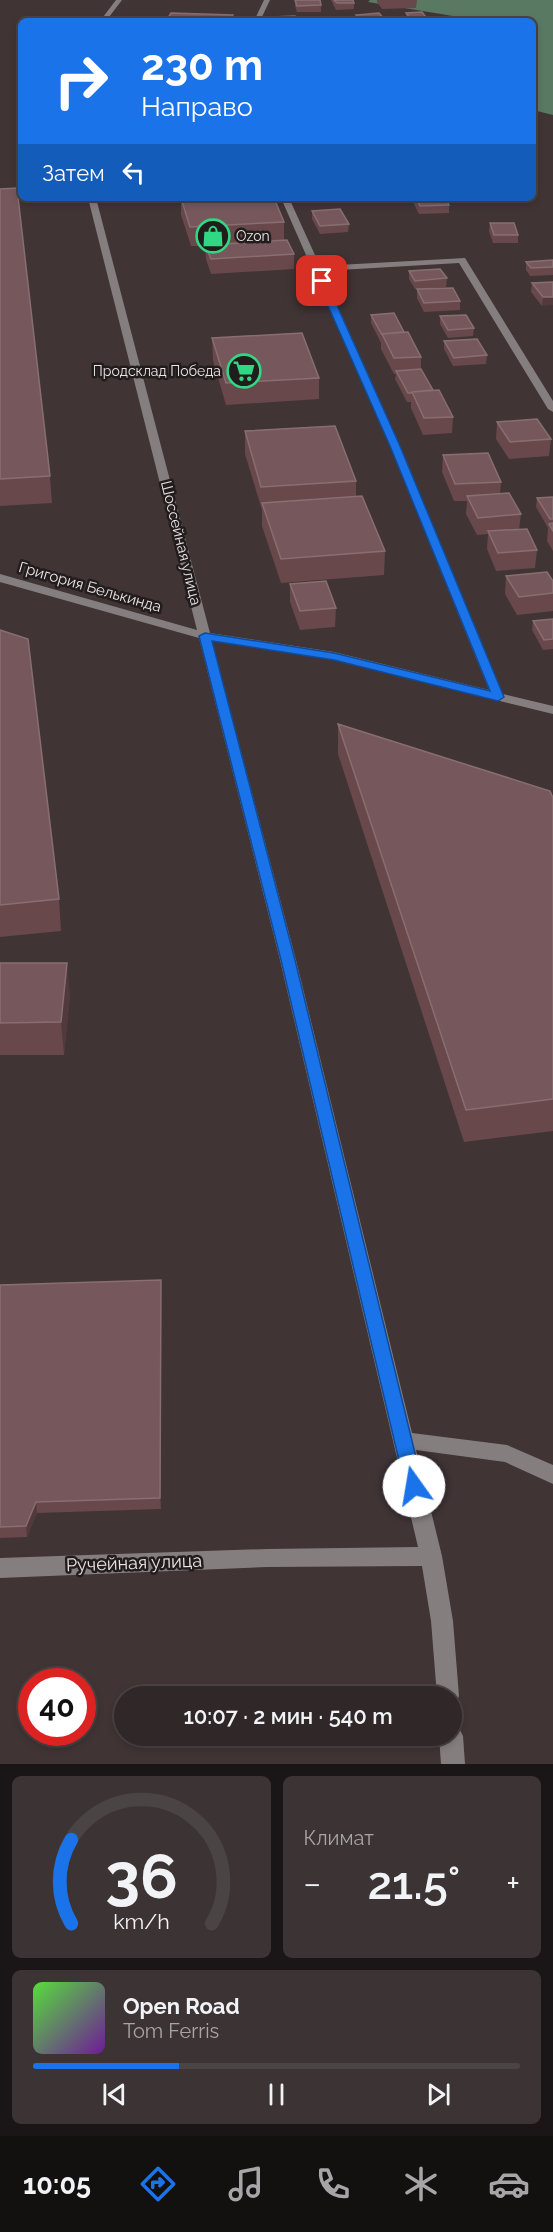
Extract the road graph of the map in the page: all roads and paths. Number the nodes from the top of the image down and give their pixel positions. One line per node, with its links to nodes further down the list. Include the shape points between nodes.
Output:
1 (119, 0): 3 (street)
2 (267, 0): 4 (street)
3 (105, 18)
4 (258, 18)
5 (93, 201): 10 (street, Шоссейная улица)
6 (286, 201): 7 (street)
7 (316, 269): 8 (street, via 462,260); 11 (street, via 395,446)
8 (553, 409)
9 (0, 578): 10 (street, Григория Белькинда)
10 (205, 636): 11 (street, Григория Белькинда, via 334,656); 13 (street, Шоссейная улица, via 288,960)
11 (498, 697): 12 (street, Григория Белькинда)
12 (553, 710)
13 (403, 1440): 14 (street, via 507,1454); 15 (street, Шоссейная улица)
14 (553, 1475)
15 (430, 1556): 16 (street, Ручейная улица); 17 (street, Шоссейная улица, via 442,1621)
16 (0, 1568)
17 (447, 1686)
18 (452, 1746): 19 (street)
19 (453, 1764)

